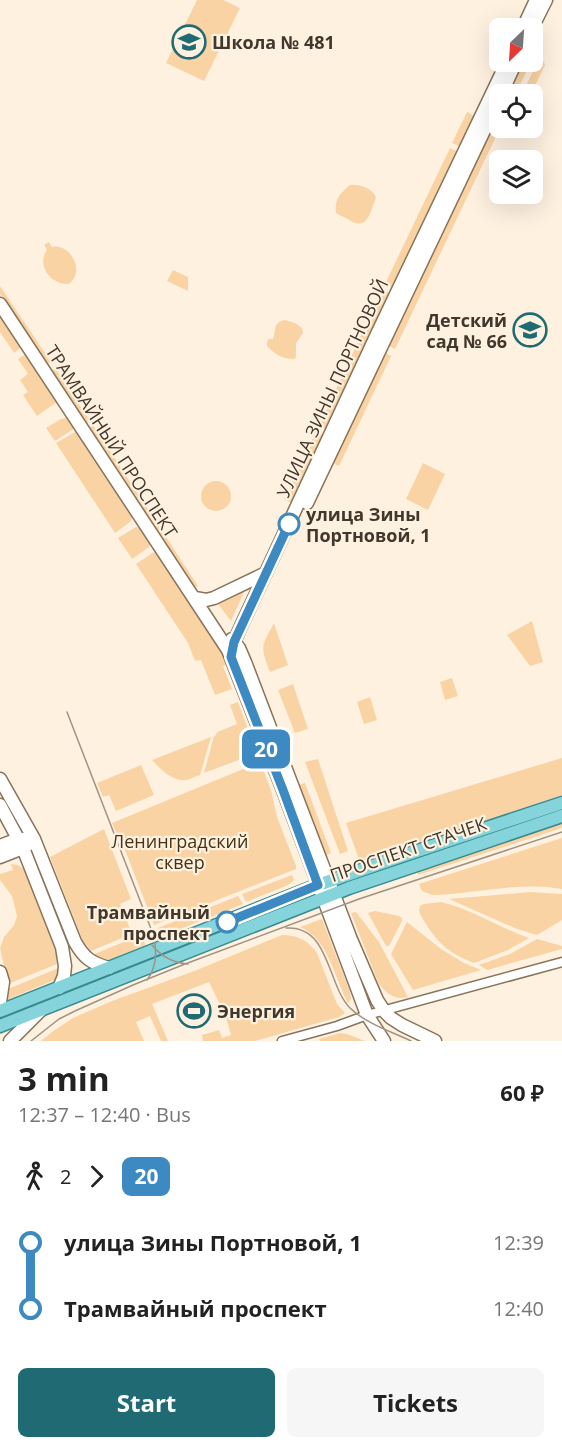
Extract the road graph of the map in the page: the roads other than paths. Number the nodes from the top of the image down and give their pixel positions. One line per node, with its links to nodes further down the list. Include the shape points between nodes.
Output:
1 (536, 0): 3 (main road)
2 (546, 0): 4 (main road)
3 (528, 18)
4 (537, 18)
5 (502, 72): 8 (main road, УЛИЦА ЗИНЫ ПОРТНОВОЙ)
6 (489, 119): 10 (main road, УЛИЦА ЗИНЫ ПОРТНОВОЙ)
7 (0, 304): 9 (main road, ТРАМВАЙНЫЙ ПРОСПЕКТ)
8 (266, 573): 9 (main road, via 214,598); 10 (main road, УЛИЦА ЗИНЫ ПОРТНОВОЙ)
9 (195, 598): 10 (main road, ТРАМВАЙНЫЙ ПРОСПЕКТ)
10 (234, 649): 19 (main road, ТРАМВАЙНЫЙ ПРОСПЕКТ, via 283,790)
11 (0, 779): 15 (main road)
12 (562, 803): 19 (main road, ПРОСПЕКТ СТАЧЕК)
13 (0, 805): 16 (main road)
14 (562, 816): 20 (main road, ПРОСПЕКТ СТАЧЕК)
15 (34, 839): 16 (main road); 22 (main road, via 81,953)
16 (20, 844): 17 (main road); 18 (main road); 24 (main road, via 62,947 66,966)
17 (0, 846)
18 (0, 857)
19 (323, 883): 20 (main road, ТРАМВАЙНЫЙ ПРОСПЕКТ); 22 (main road, ПРОСПЕКТ СТАЧЕК)
20 (328, 896): 26 (main road, ПРОСПЕКТ СТАЧЕК); 28 (main road); 29 (main road)
21 (562, 962): 28 (street)
22 (109, 968): 24 (main road, ПРОСПЕКТ СТАЧЕК)
23 (0, 972): 25 (main road)
24 (58, 988): 27 (main road, ПРОСПЕКТ СТАЧЕК)
25 (0, 1002)
26 (43, 1008): 30 (main road, ПРОСПЕКТ СТАЧЕК); 31 (main road)
27 (0, 1011)
28 (384, 1011): 29 (street); 34 (main road)
29 (367, 1016): 32 (street); 33 (main road)
30 (0, 1026)
31 (10, 1041)
32 (282, 1041)
33 (384, 1041)
34 (435, 1041)

